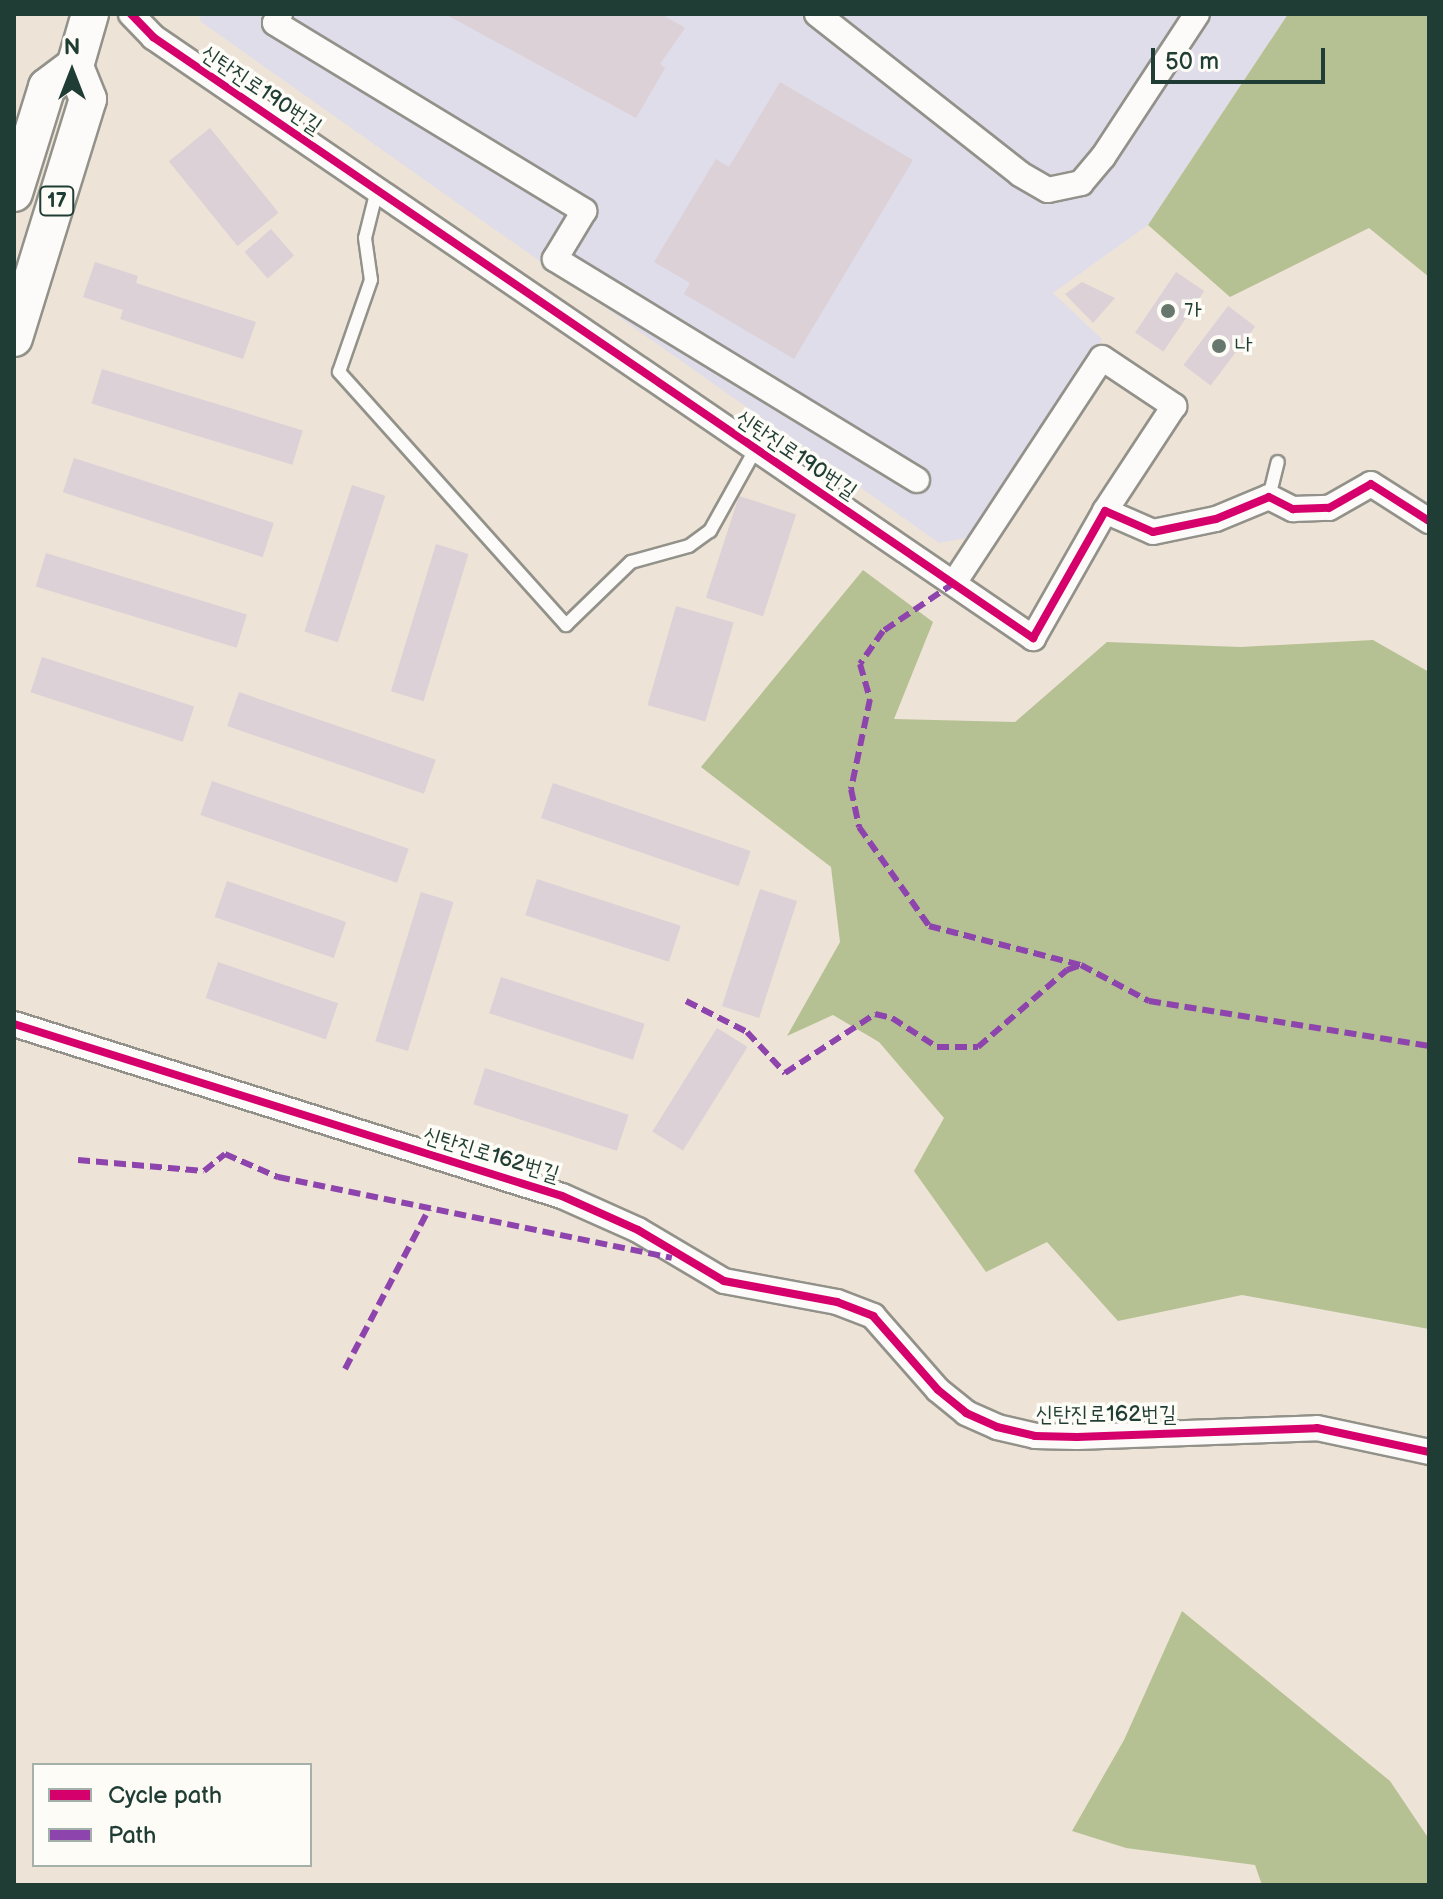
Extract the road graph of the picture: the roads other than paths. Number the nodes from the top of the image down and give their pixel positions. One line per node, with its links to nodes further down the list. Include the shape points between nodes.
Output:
1 (90, 14): 6 (main road)
2 (131, 14): 7 (street, 신탄진로190번길, via 153,37)
3 (280, 14): 12 (street, via 275,23 584,211 555,259)
4 (1197, 14): 5 (street, via 1081,183 1048,190 1020,174)
5 (820, 15)
6 (75, 66): 8 (main road, 17, via 47,87); 9 (main road, 17, via 88,99)
7 (377, 190): 10 (street, 신탄진로190번길); 10 (lane, via 365,238 371,280 339,372 566,625 631,562 689,546 710,531)
8 (14, 193)
9 (14, 338)
10 (755, 450): 16 (street, 신탄진로190번길)
11 (1278, 462): 13 (lane)
12 (917, 480)
13 (1269, 497): 14 (street, via 1216,519 1153,532); 15 (street, via 1293,509 1329,508 1371,484)
14 (1105, 511): 16 (street, 신탄진로190번길, via 1033,638); 16 (street, via 1174,406 1102,358)
15 (1429, 521)
16 (954, 583)
17 (14, 1024): 18 (street, 신탄진로162번길, via 562,1196 638,1230 724,1281 837,1302 873,1316 938,1390 966,1413 997,1427 1035,1436 1077,1437 1317,1428)
18 (1429, 1452)

